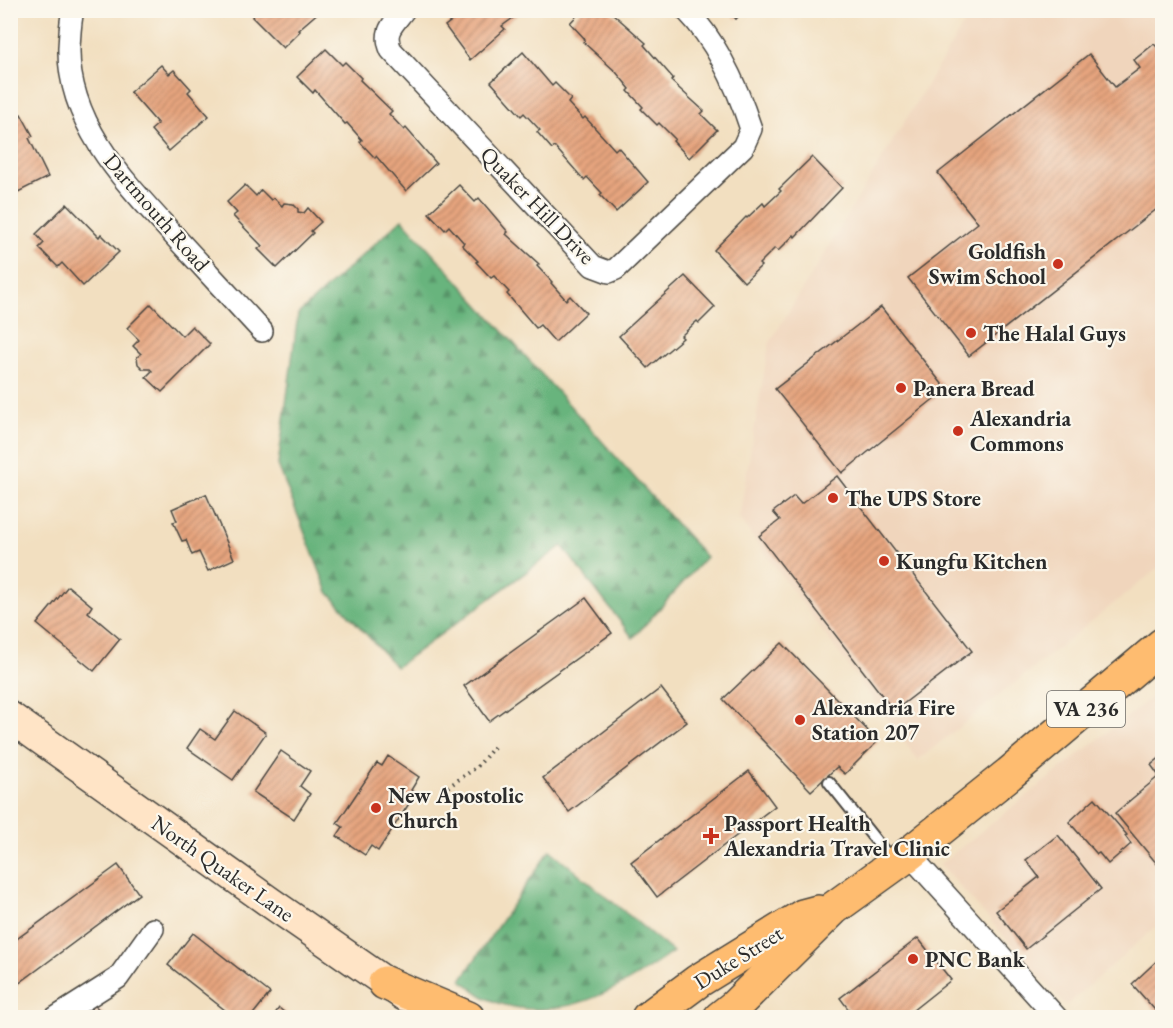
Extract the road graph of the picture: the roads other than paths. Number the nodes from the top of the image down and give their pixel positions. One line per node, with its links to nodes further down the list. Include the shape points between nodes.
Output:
1 (74, 10): 4 (street, Dartmouth Road, via 69,57 76,97 86,121 126,183)
2 (404, 10): 3 (street, Quaker Hill Drive, via 388,31 391,50 593,266 609,272 743,147 751,129 716,47)
3 (686, 10)
4 (262, 331)
5 (1162, 645): 8 (main road, Duke Street / VA 236)
6 (10, 717): 12 (main road, North Quaker Lane)
7 (829, 782): 8 (lane)
8 (902, 859): 9 (main road, Duke Street / VA 236); 19 (street)
9 (834, 908): 11 (main road, Duke Street / VA 236, via 803,916); 18 (main road, Duke Street / VA 236)
10 (153, 929): 14 (street, via 118,978)
11 (698, 981): 16 (main road); 17 (main road, Duke Street / VA 236)
12 (385, 983): 13 (main road, North Quaker Lane); 15 (main road)
13 (429, 1014)
14 (55, 1017)
15 (468, 1017)
16 (621, 1017)
17 (648, 1017)
18 (720, 1017)
19 (1057, 1017)

